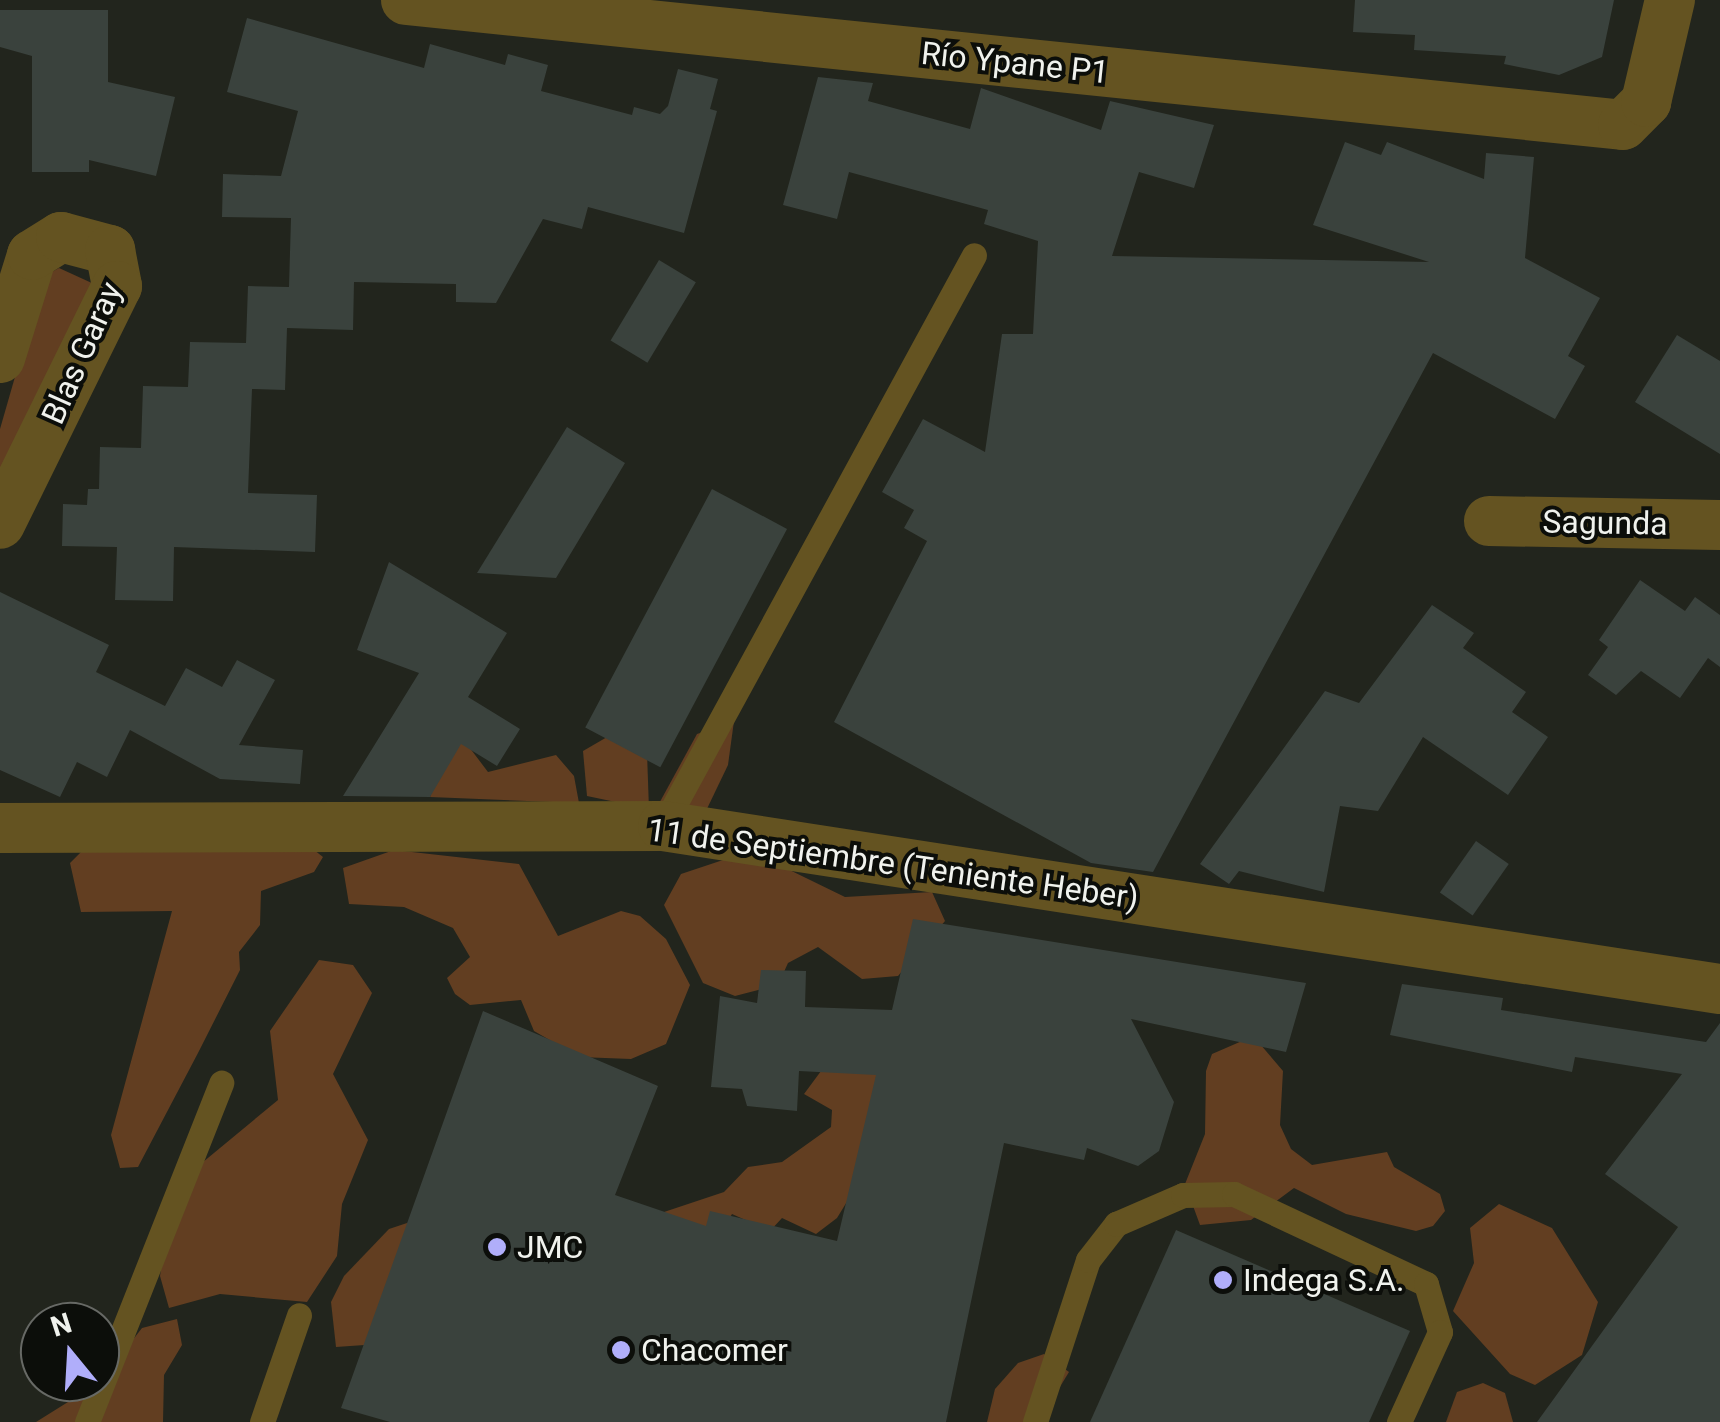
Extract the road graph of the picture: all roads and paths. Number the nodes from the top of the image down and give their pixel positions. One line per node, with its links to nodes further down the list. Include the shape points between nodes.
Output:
1 (406, 0): 2 (street, Río Ypane P1, via 1623,125 1646,102)
2 (1670, 0)
3 (974, 255): 8 (lane)
4 (0, 358): 6 (street, Blas Garay, via 32,254 62,237 110,250 117,286)
5 (1489, 521): 7 (street, Sagunda)
6 (0, 524)
7 (1720, 525)
8 (663, 826): 9 (street, 11 de Septiembre (Teniente Heber)); 10 (street, 11 de Septiembre (Teniente Heber))
9 (0, 828)
10 (1720, 989)
11 (221, 1083): 13 (lane)
12 (299, 1315): 14 (lane)
13 (87, 1422)
14 (262, 1422)
15 (1034, 1422): 16 (lane, via 1088,1260 1116,1224 1182,1195 1234,1194 1426,1284 1440,1332)
16 (1399, 1422)

